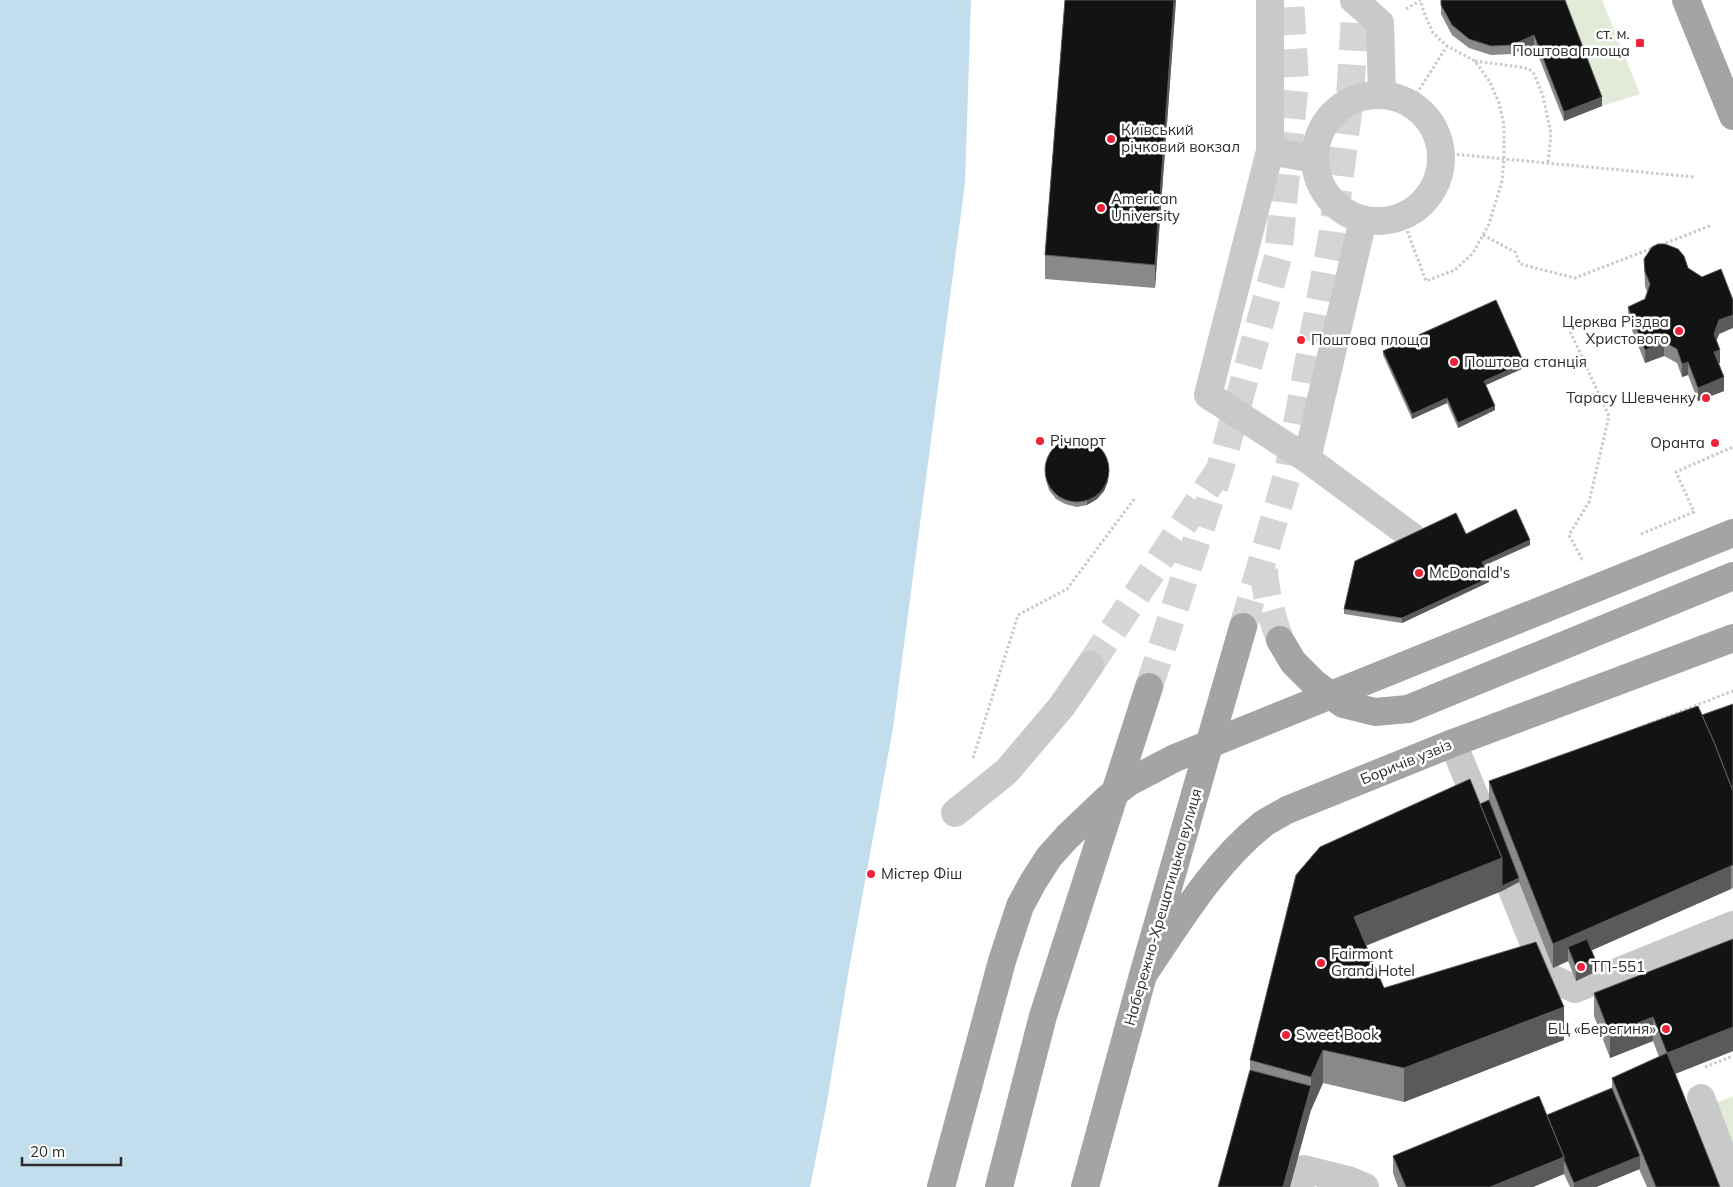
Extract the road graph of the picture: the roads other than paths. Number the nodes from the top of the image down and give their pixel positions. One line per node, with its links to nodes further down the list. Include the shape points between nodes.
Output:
1 (1270, 0): 6 (street)
2 (1354, 0): 4 (street, via 1380,23)
3 (1686, 0): 5 (main road)
4 (1382, 94): 7 (street, via 1361,97 1342,106 1327,120 1317,138); 8 (street, via 1416,107 1429,120 1438,136 1442,153 1440,173 1432,192 1420,206 1402,217)
5 (1733, 116)
6 (1270, 151): 7 (street); 9 (street, via 1208,395)
7 (1314, 159): 8 (street, via 1318,180 1328,198 1344,212)
8 (1364, 220): 9 (street)
9 (1307, 459): 11 (street)
10 (1733, 533): 26 (main road, bridge, via 1175,758 1129,782 1108,798 1049,857 1020,906)
11 (1414, 538)
12 (1733, 576): 15 (main road, via 1408,709 1375,712 1343,704 1314,684)
13 (1244, 627): 23 (main road, Набережно-Хрещатицька вулиця)
14 (1733, 638): 18 (main road, Боричів узвіз)
15 (1280, 640)
16 (1090, 665): 20 (street, via 1062,706 1007,770)
17 (1149, 687): 27 (main road, via 1043,1016)
18 (1453, 743): 19 (street); 23 (main road, Боричів узвіз, via 1286,810 1265,823 1209,880)
19 (1480, 808)
20 (955, 813)
21 (1511, 886): 22 (street, via 1547,976 1575,989)
22 (1733, 925)
23 (1143, 975): 28 (main road, Набережно-Хрещатицька вулиця)
24 (1701, 1098): 25 (street)
25 (1733, 1183)
26 (941, 1187)
27 (999, 1187)
28 (1085, 1187)
29 (1300, 1187): 30 (street, via 1304,1169)
30 (1365, 1187)

